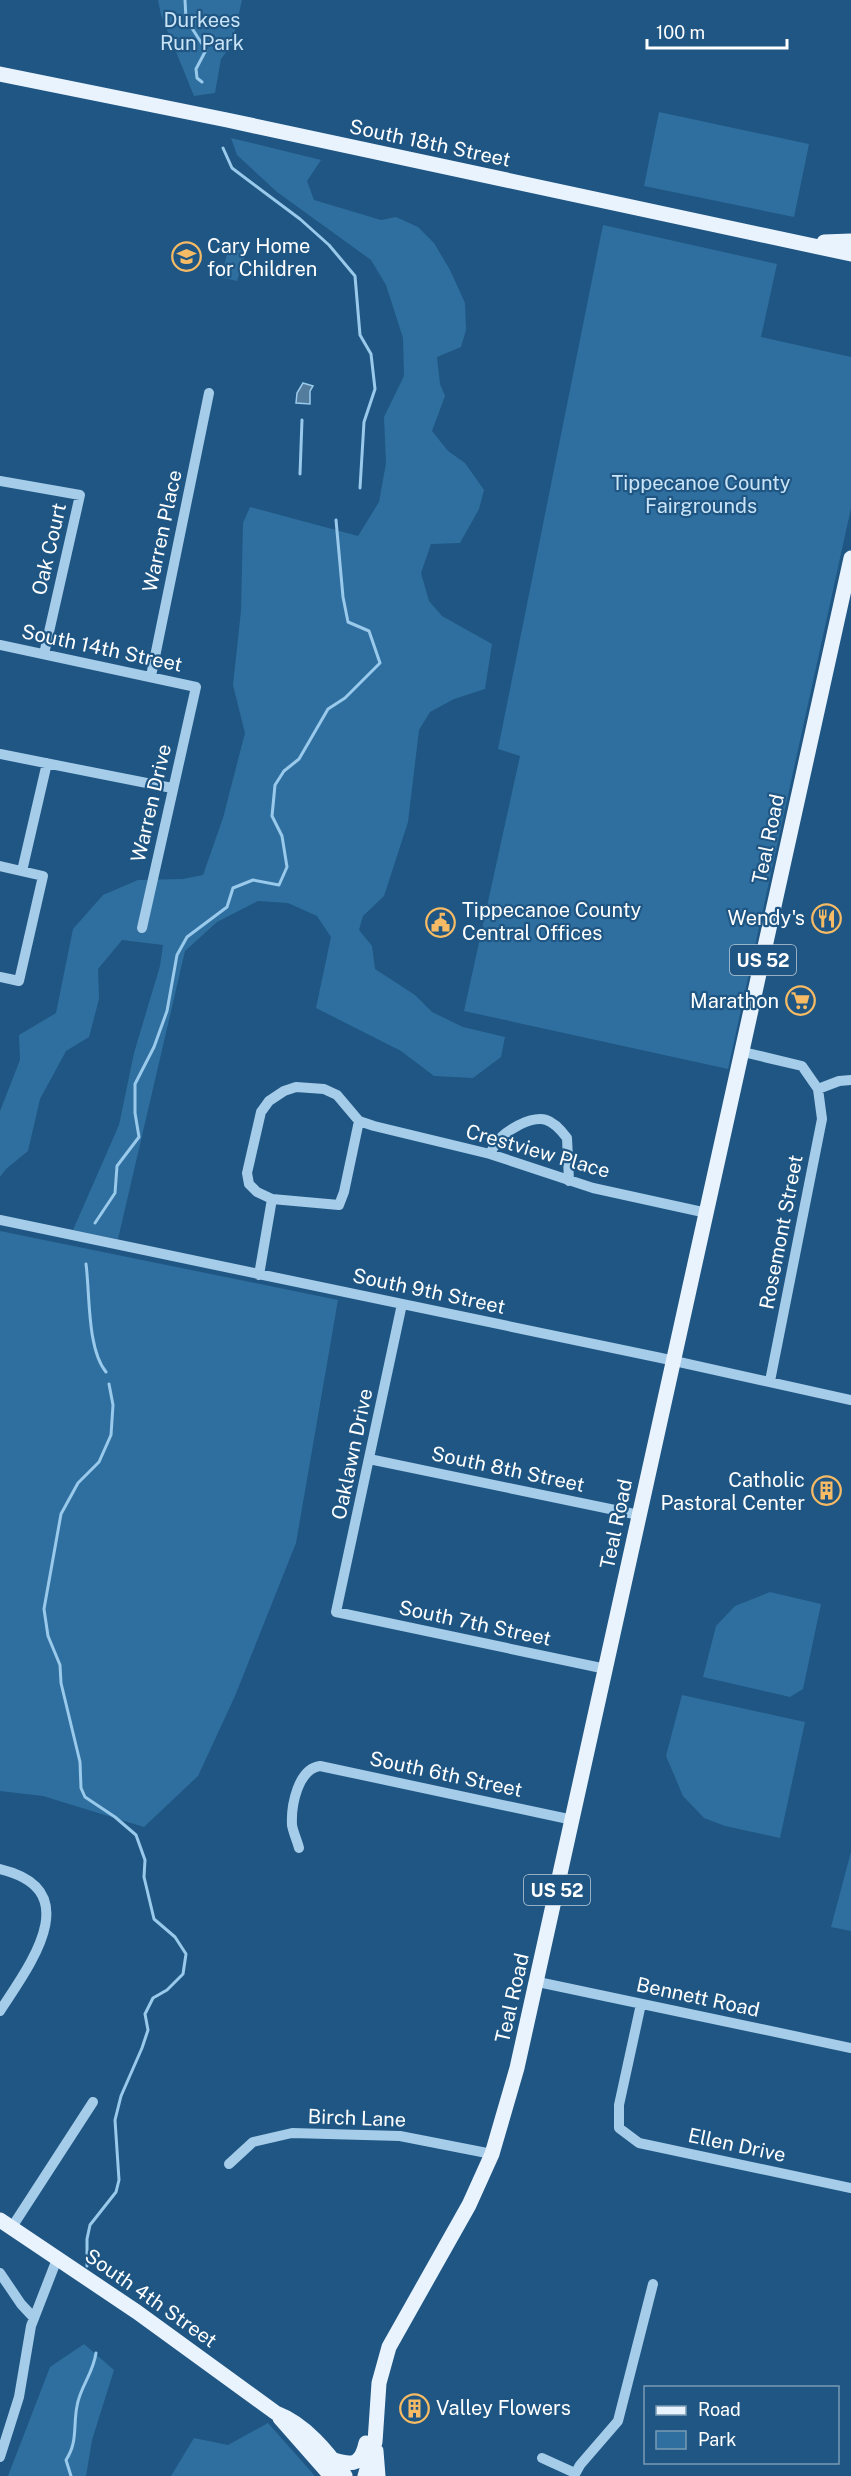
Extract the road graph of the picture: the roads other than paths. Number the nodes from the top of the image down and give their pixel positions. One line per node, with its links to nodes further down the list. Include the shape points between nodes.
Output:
1 (0, 74): 2 (main road, South 18th Street)
2 (786, 241): 3 (main road); 4 (main road, South 18th Street)
3 (851, 241)
4 (851, 254)
5 (209, 393): 10 (street, Warren Place)
6 (0, 481): 9 (street, Oak Court, via 80,495)
7 (851, 558): 19 (main road, Teal Road / US 52)
8 (0, 645): 9 (street, South 14th Street)
9 (44, 654): 10 (street, South 14th Street)
10 (150, 676): 11 (street, South 14th Street)
11 (196, 687): 14 (street, Warren Drive)
12 (0, 753): 13 (street)
13 (47, 763): 14 (street); 16 (street)
14 (172, 788): 17 (street, Warren Drive)
15 (0, 866): 16 (street)
16 (22, 871): 18 (street, via 43,876 19,981)
17 (142, 928)
18 (0, 977)
19 (742, 1052): 21 (street, via 802,1066); 26 (main road, Teal Road / US 52)
20 (851, 1080): 21 (street)
21 (818, 1089): 31 (street, Rosemont Street, via 822,1119)
22 (359, 1121): 23 (street, Crestview Place); 25 (street, via 339,1204); 25 (street, via 337,1095 324,1089 296,1087 269,1101 261,1112 248,1173 249,1184)
23 (490, 1154): 24 (street, Crestview Place); 24 (street, via 503,1133 532,1119 550,1121 567,1138)
24 (569, 1181): 26 (street, Crestview Place)
25 (272, 1199): 28 (street)
26 (707, 1213): 30 (main road, Teal Road / US 52)
27 (0, 1220): 28 (street, South 9th Street)
28 (259, 1275): 29 (street, South 9th Street)
29 (402, 1304): 30 (street, South 9th Street); 33 (street, Oaklawn Drive)
30 (673, 1360): 31 (street, South 9th Street); 34 (main road, Teal Road / US 52)
31 (770, 1382): 32 (street, South 9th Street)
32 (851, 1400)
33 (369, 1459): 34 (street, South 8th Street); 35 (street, Oaklawn Drive)
34 (639, 1515): 36 (main road, Teal Road / US 52)
35 (336, 1612): 36 (street, South 7th Street)
36 (606, 1669): 37 (main road, Teal Road / US 52)
37 (573, 1820): 38 (street, South 6th Street, via 320,1766 304,1774 299,1785 292,1827); 40 (main road, Teal Road / US 52)
38 (299, 1848)
39 (0, 1869): 42 (street, via 29,1880 40,1891 46,1906 39,1949)
40 (538, 1982): 41 (street, Bennett Road); 45 (main road, Teal Road / US 52)
41 (641, 2004): 43 (street, Bennett Road); 47 (street, Ellen Drive, via 619,2105 620,2128 639,2143)
42 (0, 2011)
43 (851, 2048)
44 (93, 2102): 48 (street)
45 (492, 2154): 46 (street, Birch Lane, via 400,2136 292,2133 253,2142); 53 (main road, Teal Road / US 52, via 470,2205 395,2334 384,2360)
46 (230, 2164)
47 (851, 2188)
48 (6, 2223): 49 (main road, South 4th Street)
49 (57, 2259): 52 (street); 54 (main road, South 4th Street)
50 (0, 2273): 52 (street)
51 (652, 2283): 59 (street, via 618,2421)
52 (34, 2318): 56 (street, via 19,2397)
53 (377, 2397): 55 (main road, Teal Road / US 52); 58 (main road, via 369,2413 361,2459 347,2463)
54 (276, 2413): 58 (main road, via 293,2420); 60 (main road)
55 (375, 2442): 62 (main road, Teal Road / US 52); 63 (main road, US 52)
56 (0, 2457)
57 (542, 2458): 59 (street)
58 (334, 2460): 61 (main road)
59 (574, 2475)
60 (331, 2476)
61 (345, 2476)
62 (365, 2476)
63 (378, 2476)

